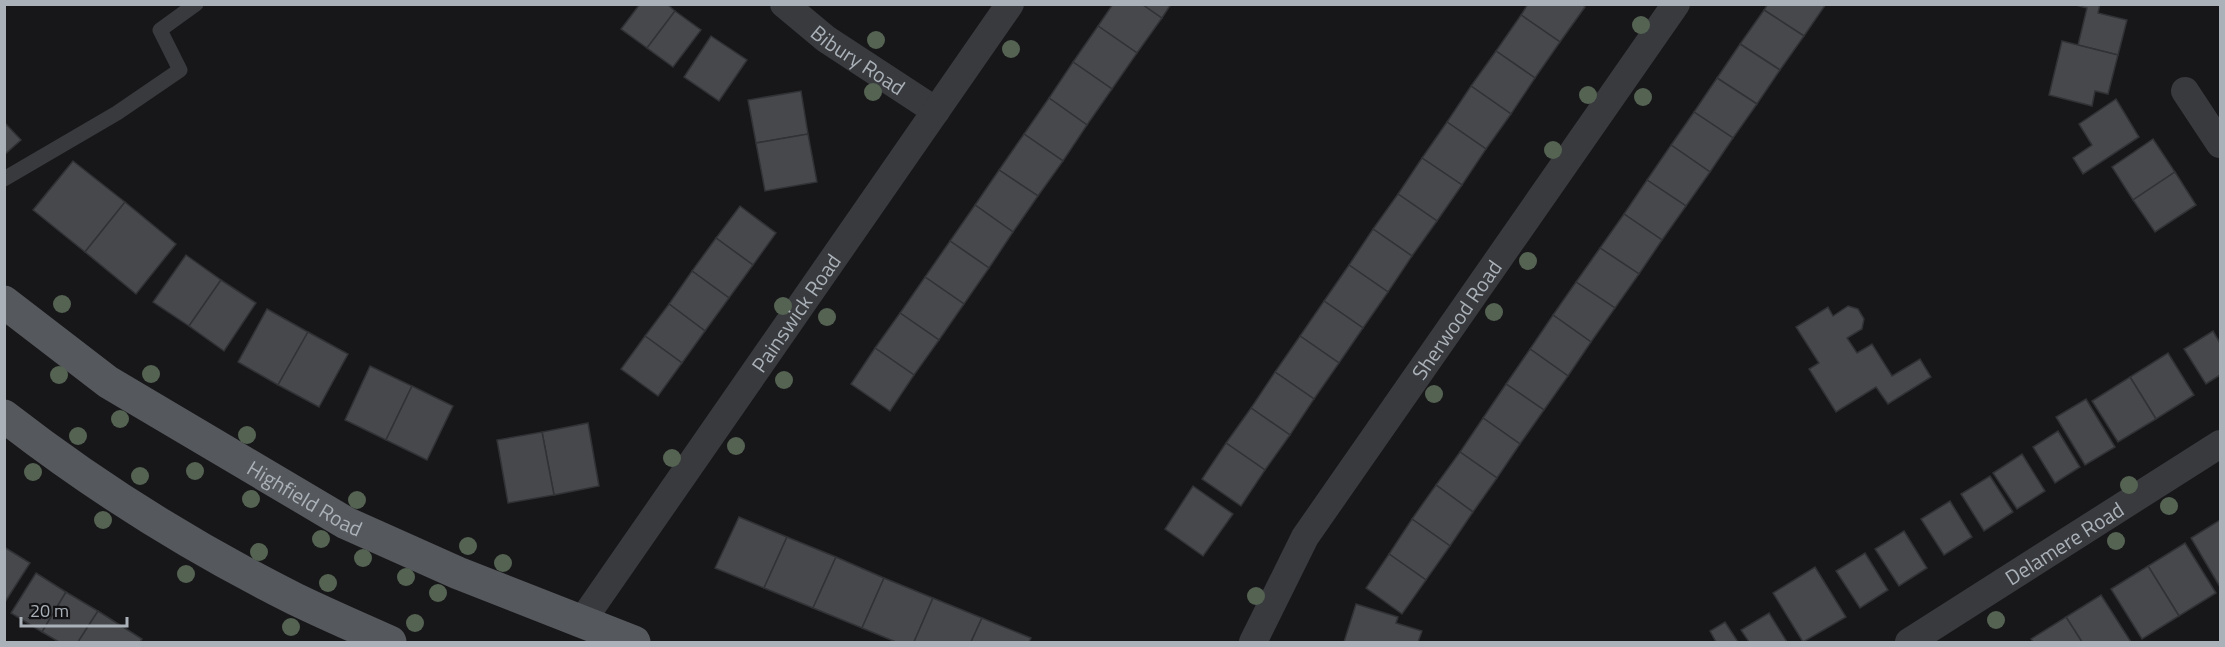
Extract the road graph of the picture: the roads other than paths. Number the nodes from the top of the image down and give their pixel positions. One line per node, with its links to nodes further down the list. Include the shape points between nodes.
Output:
1 (196, 4): 8 (lane, via 160,30 180,70 117,113)
2 (784, 4): 6 (street, Bibury Road, via 826,39)
3 (1011, 4): 6 (street, Painswick Road)
4 (1676, 4): 15 (street, Sherwood Road, via 1305,537)
5 (2186, 91): 7 (street)
6 (936, 111): 12 (street, Painswick Road)
7 (2220, 144)
8 (4, 179)
9 (4, 302): 12 (main road, Highfield Road, via 108,382 346,523)
10 (4, 416): 13 (main road, via 56,456 197,546 294,598)
11 (2220, 444): 16 (street, Delamere Road)
12 (579, 632): 14 (main road, Highfield Road)
13 (390, 642)
14 (634, 642)
15 (1253, 642)
16 (1910, 642)

